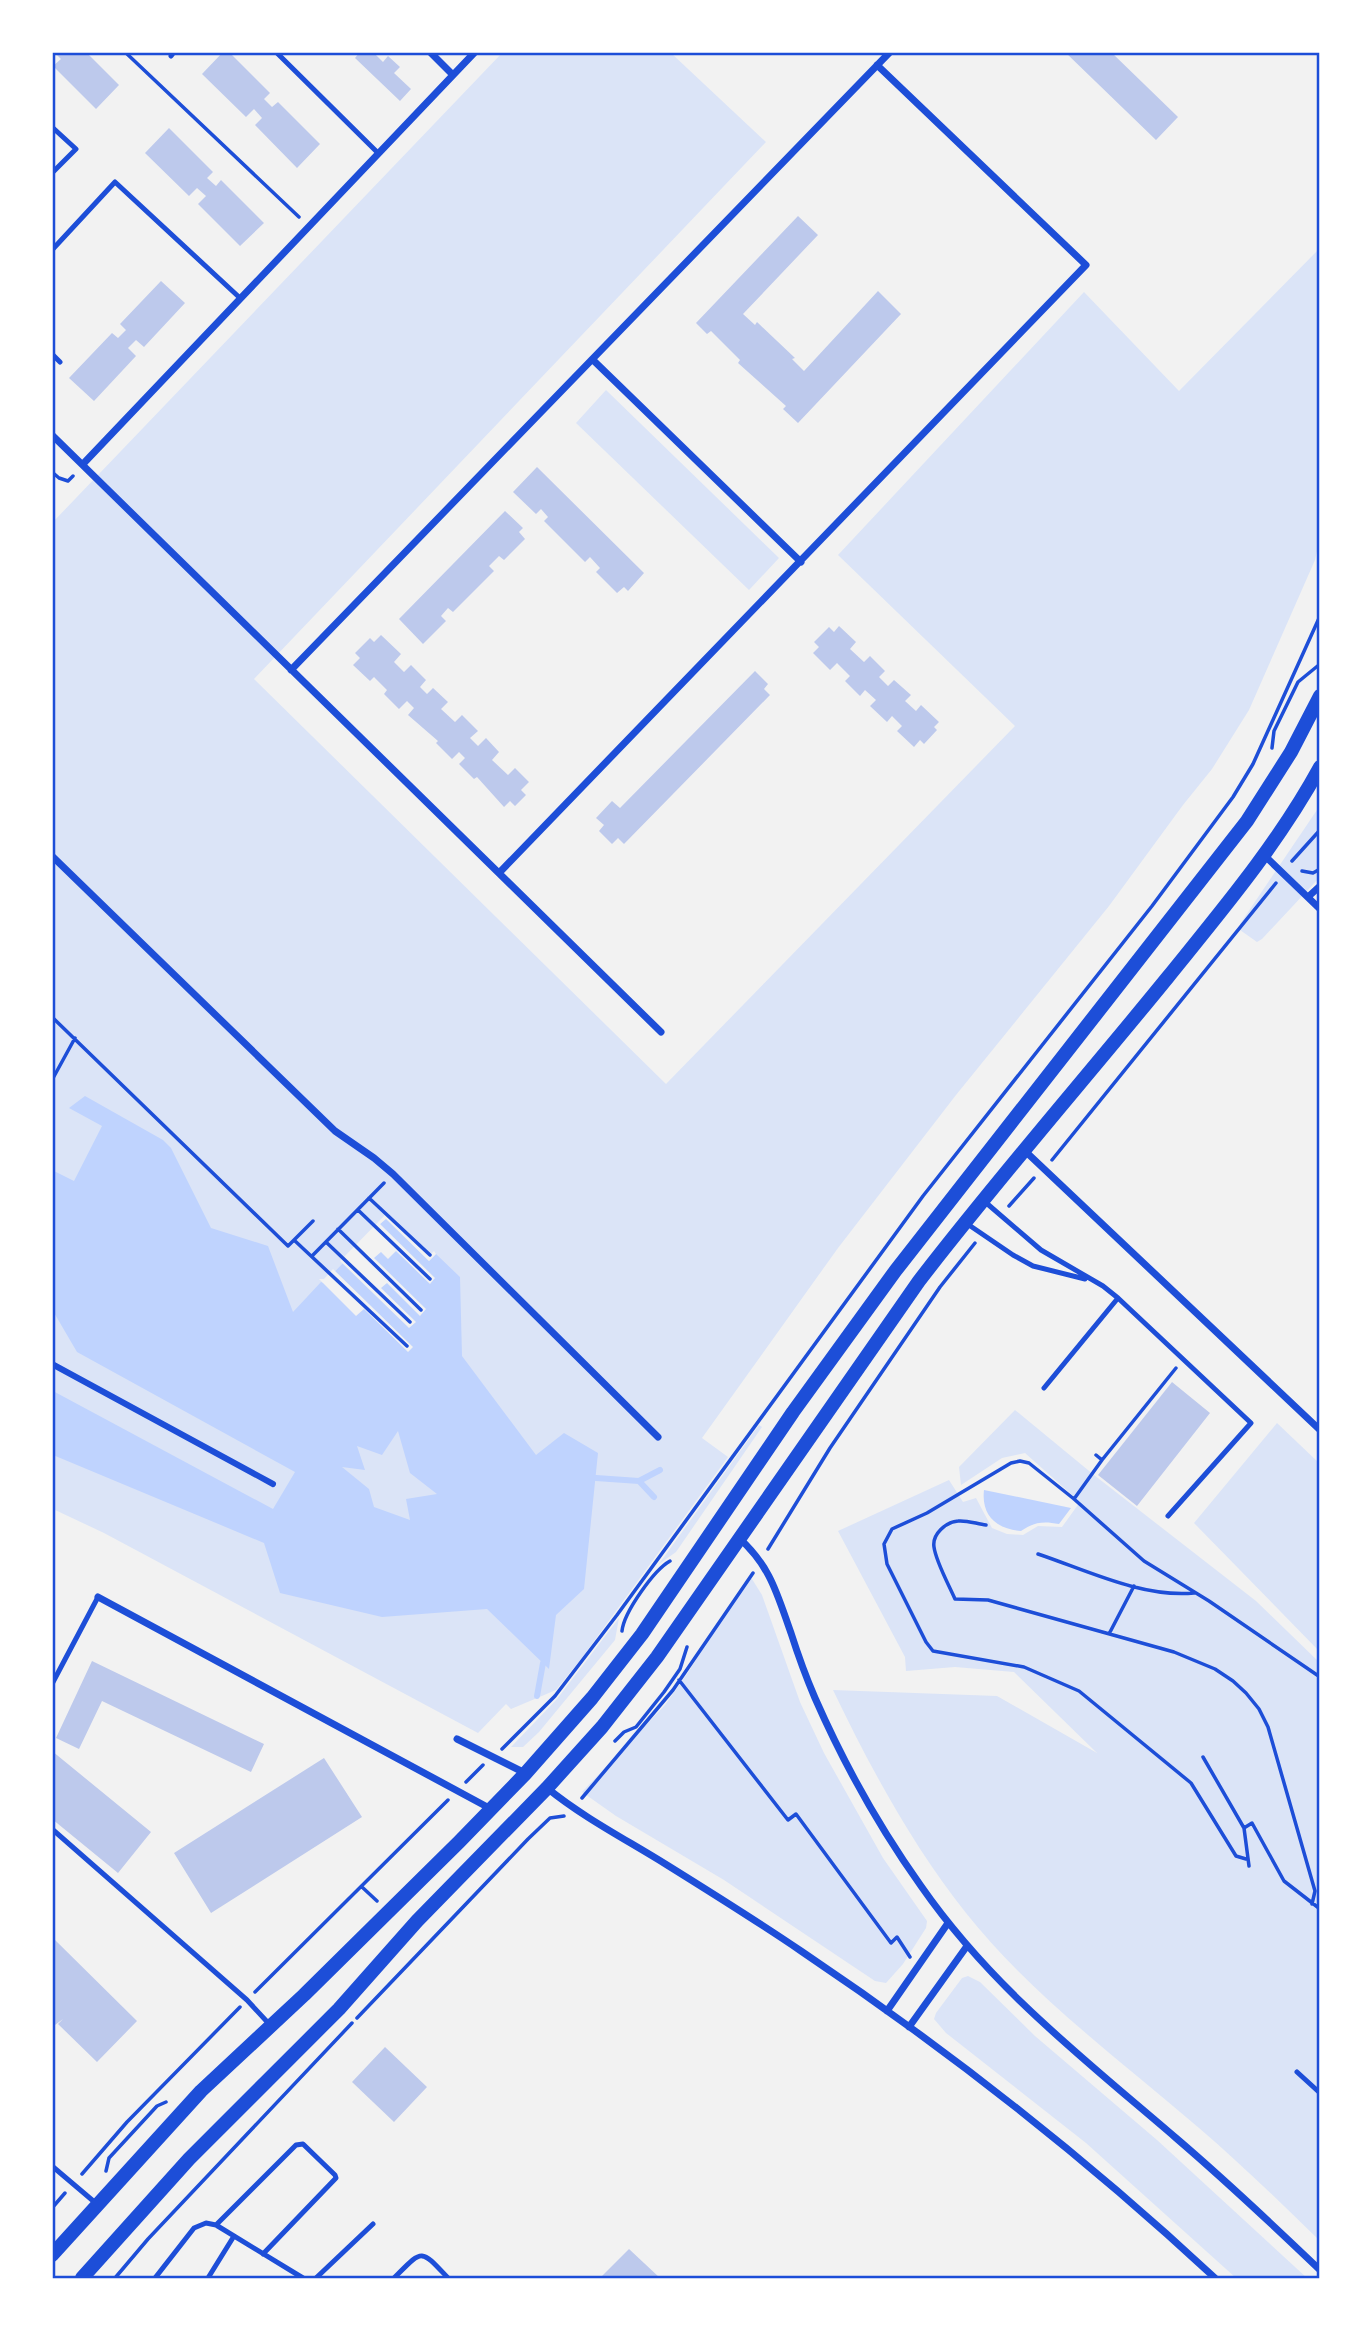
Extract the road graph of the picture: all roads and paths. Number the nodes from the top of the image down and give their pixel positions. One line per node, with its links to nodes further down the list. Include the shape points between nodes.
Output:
1 (125, 52): 11 (path)
2 (276, 52): 9 (lane)
3 (430, 52): 7 (street)
4 (475, 52): 7 (street)
5 (890, 52): 6 (street)
6 (877, 65): 15 (street); 20 (street, via 1086,265)
7 (453, 75): 9 (street)
8 (52, 127): 10 (lane, via 76,149)
9 (378, 153): 11 (street)
10 (52, 173)
11 (309, 226): 13 (street)
12 (52, 250): 13 (lane, via 115,182)
13 (240, 298): 18 (street)
14 (52, 354): 16 (lane)
15 (593, 360): 20 (street); 23 (street)
16 (60, 362)
17 (52, 435): 18 (street)
18 (83, 464): 19 (path, via 68,481); 23 (street)
19 (52, 472)
20 (801, 562): 32 (street)
21 (1320, 617): 81 (path, via 1253,764 1233,797 923,1196 563,1686)
22 (1320, 664): 25 (path, via 1298,682 1274,731)
23 (291, 670): 32 (street)
24 (1320, 696): 83 (main road, via 1247,821 896,1270 616,1668)
25 (1271, 754)
26 (1320, 767): 28 (main road)
27 (1320, 830): 30 (path)
28 (1264, 855): 33 (street); 41 (main road)
29 (52, 856): 43 (street, via 335,1131)
30 (1292, 861): 31 (path, via 1304,872); 33 (path)
31 (1320, 869)
32 (499, 873): 38 (street)
33 (1284, 874): 35 (street); 42 (path)
34 (1320, 886): 35 (street)
35 (1308, 897): 36 (street)
36 (1320, 908)
37 (52, 1017): 39 (path)
38 (661, 1032)
39 (75, 1038): 40 (path); 50 (path, via 288,1246)
40 (52, 1080)
41 (1024, 1150): 42 (street); 45 (main road)
42 (1044, 1169): 63 (street)
43 (393, 1174): 44 (path); 64 (street)
44 (369, 1199): 46 (path); 52 (path)
45 (983, 1200): 48 (main road); 55 (lane, via 1041,1250)
46 (358, 1210): 49 (path); 54 (path)
47 (313, 1221): 50 (path)
48 (965, 1222): 55 (lane, via 1033,1266); 71 (main road, via 878,1337)
49 (338, 1230): 51 (path); 57 (path)
50 (294, 1240): 53 (path)
51 (326, 1242): 53 (path); 58 (path)
52 (430, 1255)
53 (312, 1256): 59 (path)
54 (430, 1279)
55 (1088, 1280): 56 (lane)
56 (1118, 1298): 60 (lane); 62 (lane)
57 (421, 1310)
58 (410, 1322)
59 (407, 1346)
60 (1183, 1359): 66 (path); 69 (lane, via 1251,1423)
61 (52, 1364): 67 (street)
62 (1044, 1388)
63 (1320, 1430)
64 (657, 1437)
65 (1097, 1455): 66 (path)
66 (1102, 1460): 68 (path)
67 (273, 1484)
68 (1074, 1499): 74 (path, via 1125,1547); 89 (path, via 1034,1466 1016,1461 892,1529 885,1539 885,1558 933,1651 1024,1667 1079,1691 1191,1783 1236,1856)
69 (1168, 1516)
70 (986, 1525): 76 (path, via 951,1522 936,1536 934,1546 955,1599 988,1600)
71 (739, 1538): 84 (main road, via 657,1657); 93 (street, via 765,1567 777,1590 815,1696 853,1778)
72 (1038, 1554): 73 (path)
73 (1134, 1586): 74 (path); 76 (path)
74 (1195, 1592): 77 (path)
75 (98, 1597): 79 (lane); 85 (street)
76 (1109, 1634): 91 (path, via 1208,1665 1233,1681 1259,1709 1274,1743 1315,1891)
77 (1320, 1677)
78 (680, 1680): 95 (path, via 788,1821 796,1814 891,1943 897,1937)
79 (52, 1684)
80 (457, 1739): 81 (street)
81 (492, 1757): 83 (street); 85 (path)
82 (1203, 1757): 87 (path)
83 (525, 1773): 86 (main road)
84 (547, 1788): 97 (street); 112 (main road, via 189,2160)
85 (457, 1791): 86 (street); 96 (path)
86 (492, 1809): 98 (main road)
87 (1244, 1828): 89 (path); 91 (path, via 1252,1823 1284,1881)
88 (52, 1829): 96 (lane)
89 (1246, 1859): 90 (path)
90 (1249, 1866)
91 (1312, 1904): 92 (path)
92 (1320, 1909)
93 (948, 1923): 94 (street); 95 (street)
94 (967, 1946): 99 (street); 111 (street, via 1041,2024 1178,2139)
95 (918, 1966): 97 (street)
96 (247, 2000): 98 (lane); 103 (path, via 127,2122)
97 (887, 2011): 99 (street)
98 (271, 2026): 104 (main road, via 201,2091)
99 (909, 2027): 119 (street, via 1060,2144)
100 (1297, 2073): 101 (lane)
101 (1320, 2093)
102 (52, 2166): 103 (lane)
103 (74, 2184): 104 (lane); 105 (path)
104 (98, 2205): 110 (main road)
105 (52, 2208)
106 (373, 2224): 116 (lane)
107 (216, 2225): 108 (lane); 109 (lane, via 296,2145 303,2144 336,2178); 113 (lane, via 194,2228)
108 (234, 2236): 109 (lane); 114 (lane)
109 (263, 2254): 115 (lane)
110 (52, 2255)
111 (1320, 2270)
112 (82, 2278)
113 (155, 2278)
114 (208, 2278)
115 (303, 2278)
116 (316, 2278)
117 (394, 2278): 118 (lane, via 422,2255)
118 (448, 2278)
119 (1215, 2278)

